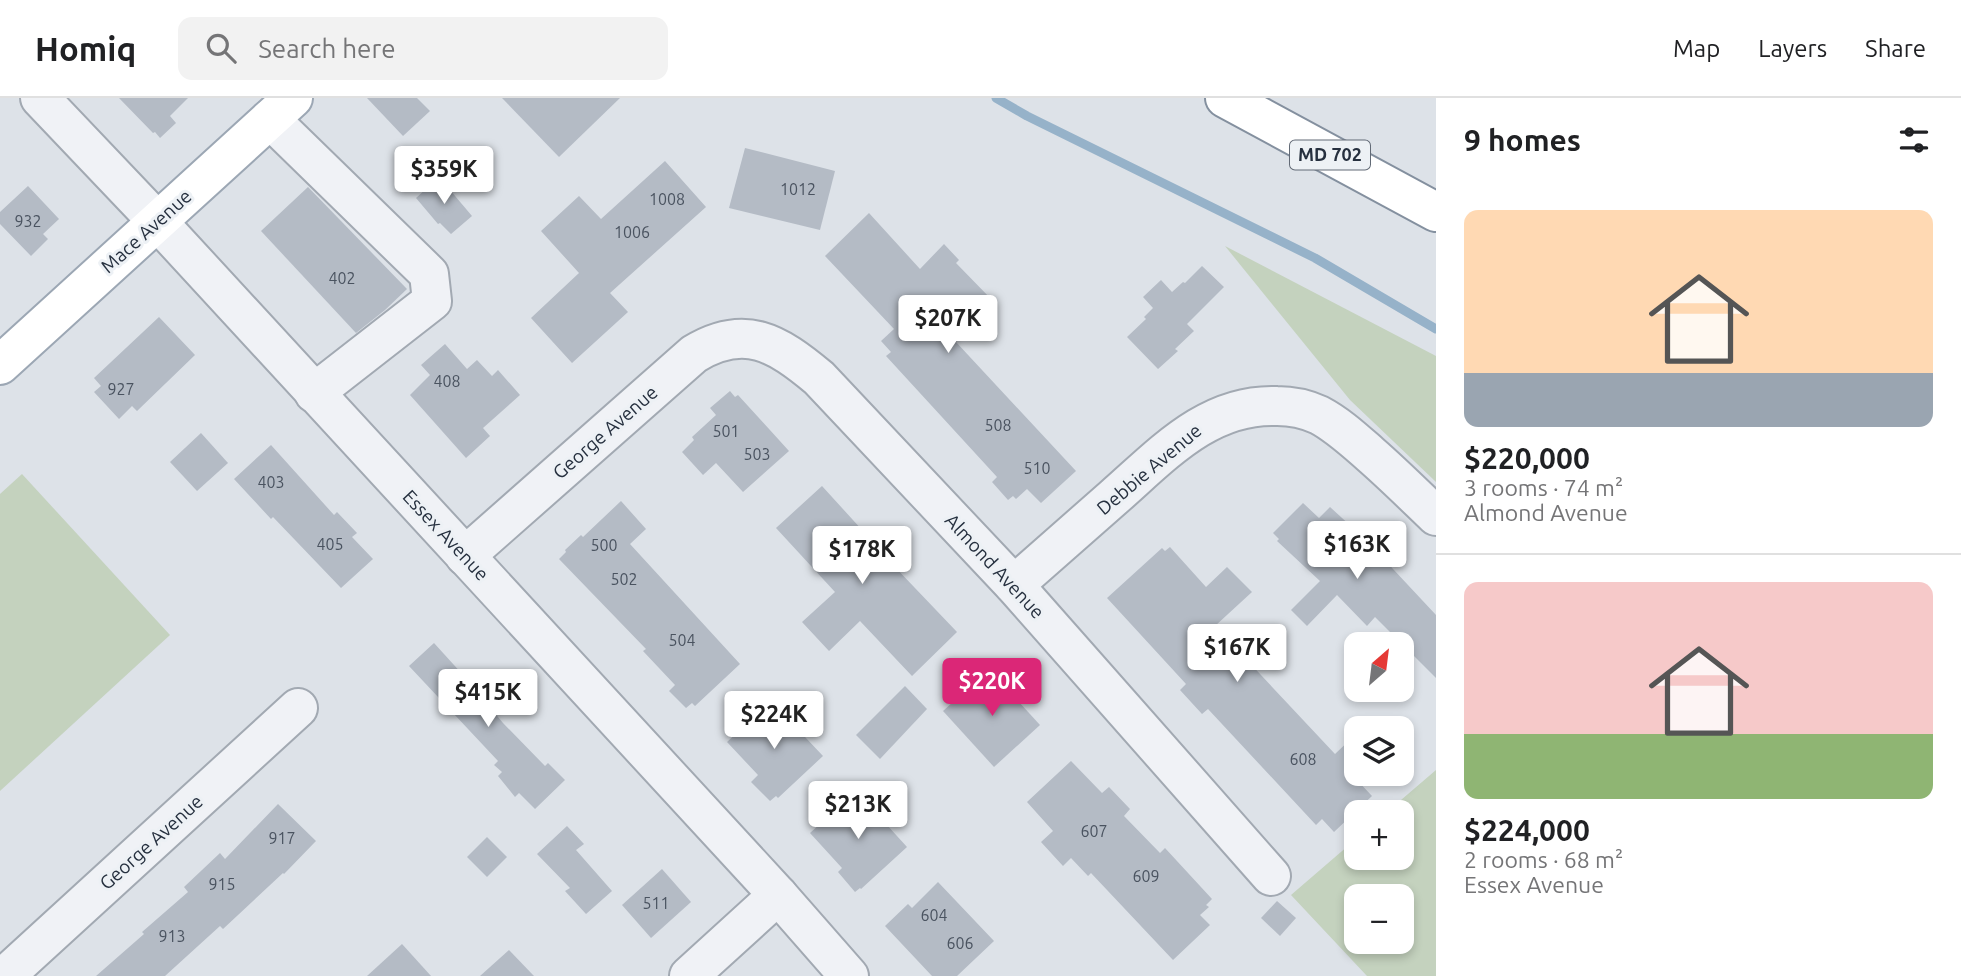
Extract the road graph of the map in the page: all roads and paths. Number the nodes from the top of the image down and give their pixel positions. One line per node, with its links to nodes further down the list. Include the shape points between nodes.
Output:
1 (40, 98): 5 (street, Essex Avenue)
2 (1225, 98): 4 (main road, MD 702)
3 (282, 108): 5 (main road, Mace Avenue); 8 (street, via 429,274 432,301)
4 (1436, 212)
5 (157, 221): 7 (main road, Mace Avenue); 8 (street, Essex Avenue)
6 (757, 339): 10 (street, George Avenue, via 728,338 694,354); 11 (street, Almond Avenue, via 819,378)
7 (0, 365)
8 (314, 393): 10 (street, Essex Avenue)
9 (1436, 516): 11 (street, Debbie Avenue, via 1355,441 1318,415 1283,406 1246,407 1195,429)
10 (465, 556): 14 (street, Essex Avenue)
11 (1014, 585): 13 (street, Almond Avenue)
12 (298, 708): 15 (street, George Avenue)
13 (1271, 876)
14 (778, 895): 16 (street); 17 (street, Essex Avenue)
15 (5, 976)
16 (689, 976)
17 (849, 976)

